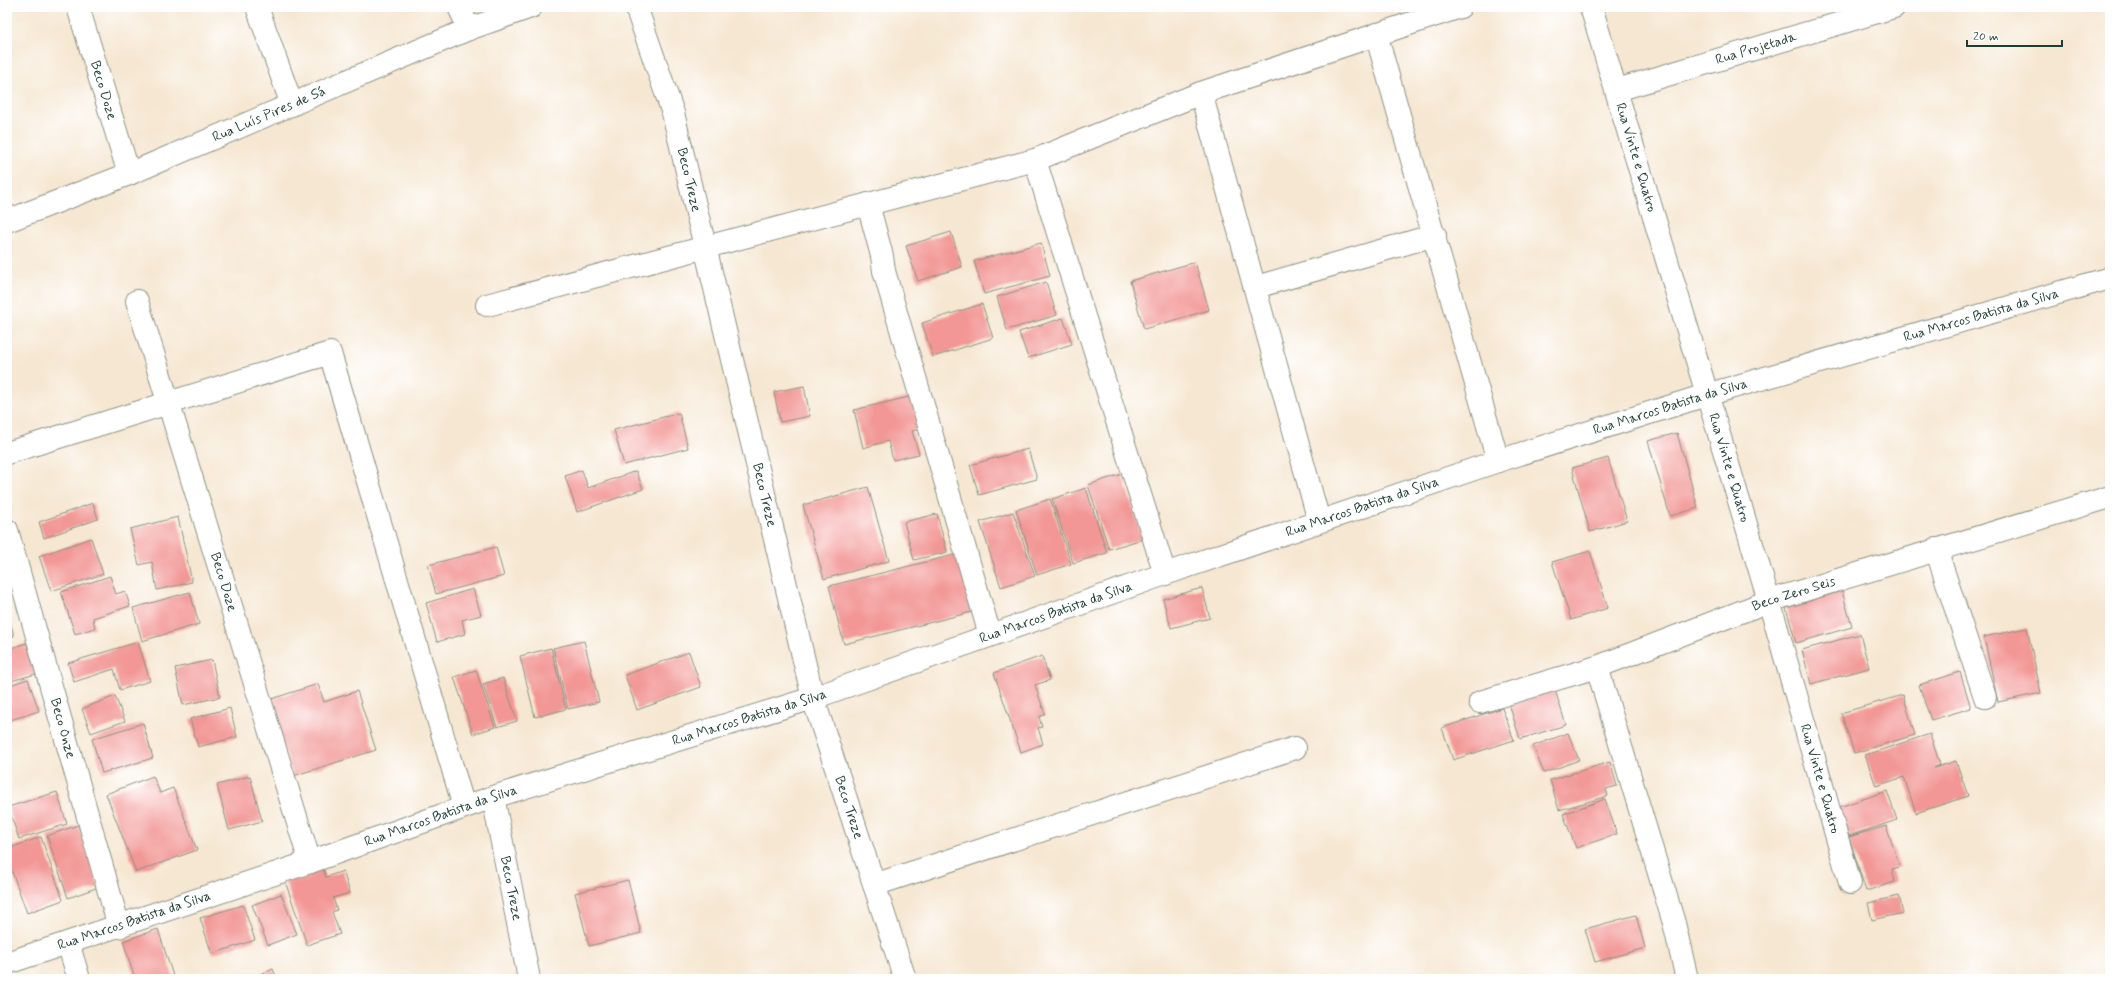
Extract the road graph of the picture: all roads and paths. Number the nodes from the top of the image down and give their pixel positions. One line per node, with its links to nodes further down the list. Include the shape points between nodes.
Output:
1 (78, 7): 15 (street, Beco Doze)
2 (257, 7): 13 (street)
3 (459, 7): 9 (street)
4 (531, 7): 9 (street, Rua Luís Pires de Sá)
5 (636, 7): 19 (street, Beco Treze, via 673,113)
6 (1460, 7): 10 (street)
7 (1591, 7): 11 (street, Rua Vinte e Quatro)
8 (1894, 7): 11 (street, Rua Projetada)
9 (469, 29): 13 (street, Rua Luís Pires de Sá)
10 (1376, 34): 12 (street); 18 (street)
11 (1618, 90): 24 (street, Rua Vinte e Quatro)
12 (1201, 92): 14 (street); 21 (street)
13 (292, 105): 15 (street, Rua Luís Pires de Sá)
14 (1035, 160): 16 (street); 32 (street)
15 (129, 174): 17 (street, Rua Luís Pires de Sá)
16 (868, 204): 19 (street); 34 (street, via 884,272)
17 (7, 221)
18 (1435, 235): 21 (street); 27 (street)
19 (705, 248): 23 (street); 36 (street, Beco Treze)
20 (2110, 278): 24 (street, Rua Marcos Batista da Silva)
21 (1256, 287): 29 (street)
22 (137, 301): 25 (street, Beco Doze)
23 (487, 305)
24 (1706, 395): 27 (street, Rua Marcos Batista da Silva); 33 (street, Rua Vinte e Quatro)
25 (169, 403): 26 (street); 41 (street, via 330,353); 42 (street, Beco Doze)
26 (7, 453)
27 (1498, 461): 29 (street, Rua Marcos Batista da Silva)
28 (2110, 499): 31 (street, Beco Zero Seis)
29 (1319, 521): 32 (street, Rua Marcos Batista da Silva)
30 (7, 530): 45 (street, Beco Onze)
31 (1936, 549): 33 (street, Beco Zero Seis); 37 (street)
32 (1165, 574): 34 (street, Rua Marcos Batista da Silva)
33 (1769, 602): 35 (street, Beco Zero Seis); 43 (street, Rua Vinte e Quatro)
34 (990, 635): 36 (street, Rua Marcos Batista da Silva)
35 (1597, 667): 38 (street, Beco Zero Seis); 51 (street, via 1674,923)
36 (813, 698): 40 (street, Rua Marcos Batista da Silva); 44 (street, Beco Treze)
37 (1985, 698)
38 (1480, 702)
39 (1296, 748): 44 (street)
40 (492, 797): 41 (street, Rua Marcos Batista da Silva); 49 (street, Beco Treze)
41 (464, 807): 42 (street, Rua Marcos Batista da Silva)
42 (310, 862): 45 (street, Rua Marcos Batista da Silva)
43 (1850, 883)
44 (874, 885): 50 (street, Beco Treze)
45 (119, 927): 46 (street, Rua Marcos Batista da Silva)
46 (68, 943): 47 (street, Rua Marcos Batista da Silva); 48 (street)
47 (7, 963)
48 (79, 979)
49 (529, 979)
50 (905, 979)
51 (1687, 979)

